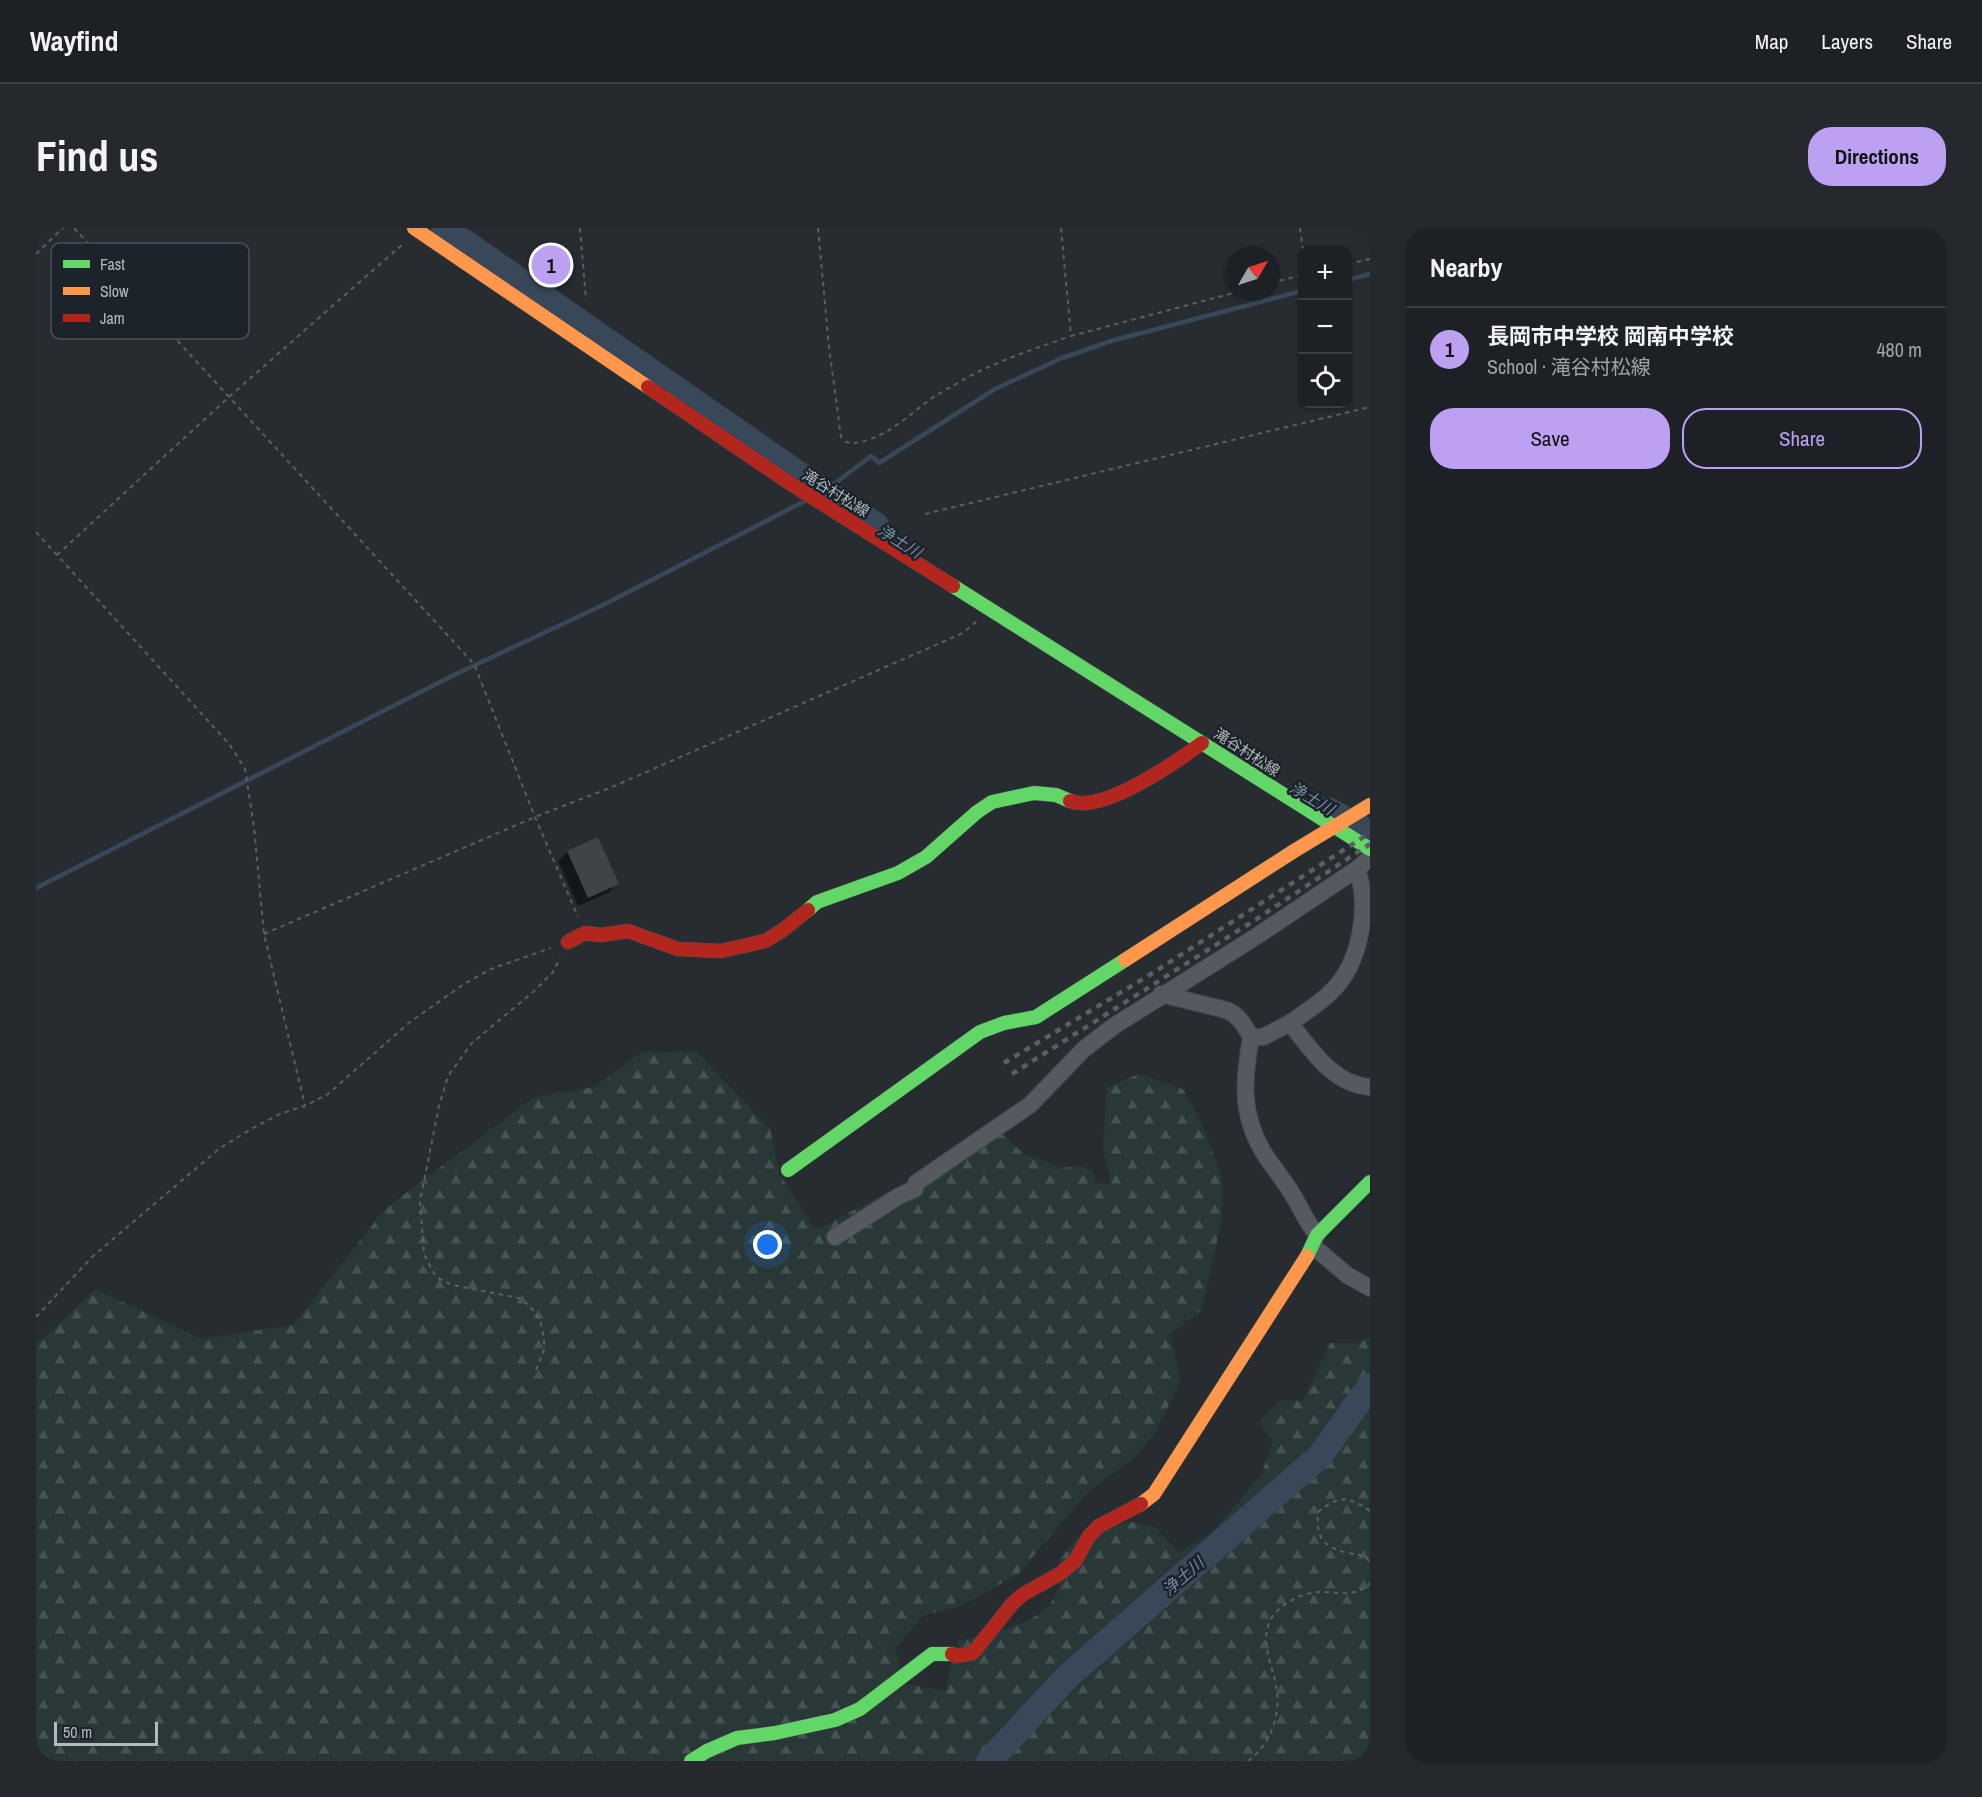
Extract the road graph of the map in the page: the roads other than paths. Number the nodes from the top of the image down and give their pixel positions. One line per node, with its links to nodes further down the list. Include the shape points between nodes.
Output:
1 (414, 228): 2 (street, 滝谷村松線, via 803,492)
2 (1202, 743): 4 (street, 滝谷村松線); 7 (street, via 1139,784 1088,804 1034,793 992,802 926,857 898,873 817,902 765,941 702,951 678,949 628,931 585,933)
3 (1370, 805): 4 (street)
4 (1333, 827): 5 (street, 滝谷村松線); 12 (street, via 1036,1017 980,1032)
5 (1370, 849)
6 (1364, 864): 8 (street); 9 (street, via 1366,916 1356,955 1331,992)
7 (568, 942)
8 (1161, 994): 10 (street, via 1234,1013); 14 (street, via 1084,1049 1030,1104 916,1183 915,1189)
9 (1290, 1023): 10 (street, via 1263,1037); 11 (street, via 1327,1067 1358,1086)
10 (1251, 1037): 15 (street, via 1245,1078 1248,1117 1262,1151 1291,1192)
11 (1370, 1087)
12 (788, 1170)
13 (1370, 1182): 15 (street)
14 (835, 1237)
15 (1315, 1240): 16 (street, via 1347,1275); 17 (street, via 1154,1494 1100,1526 1089,1536 1075,1561 1012,1604 973,1653 932,1654 861,1709 835,1720 737,1738)
16 (1370, 1288)
17 (692, 1761)

